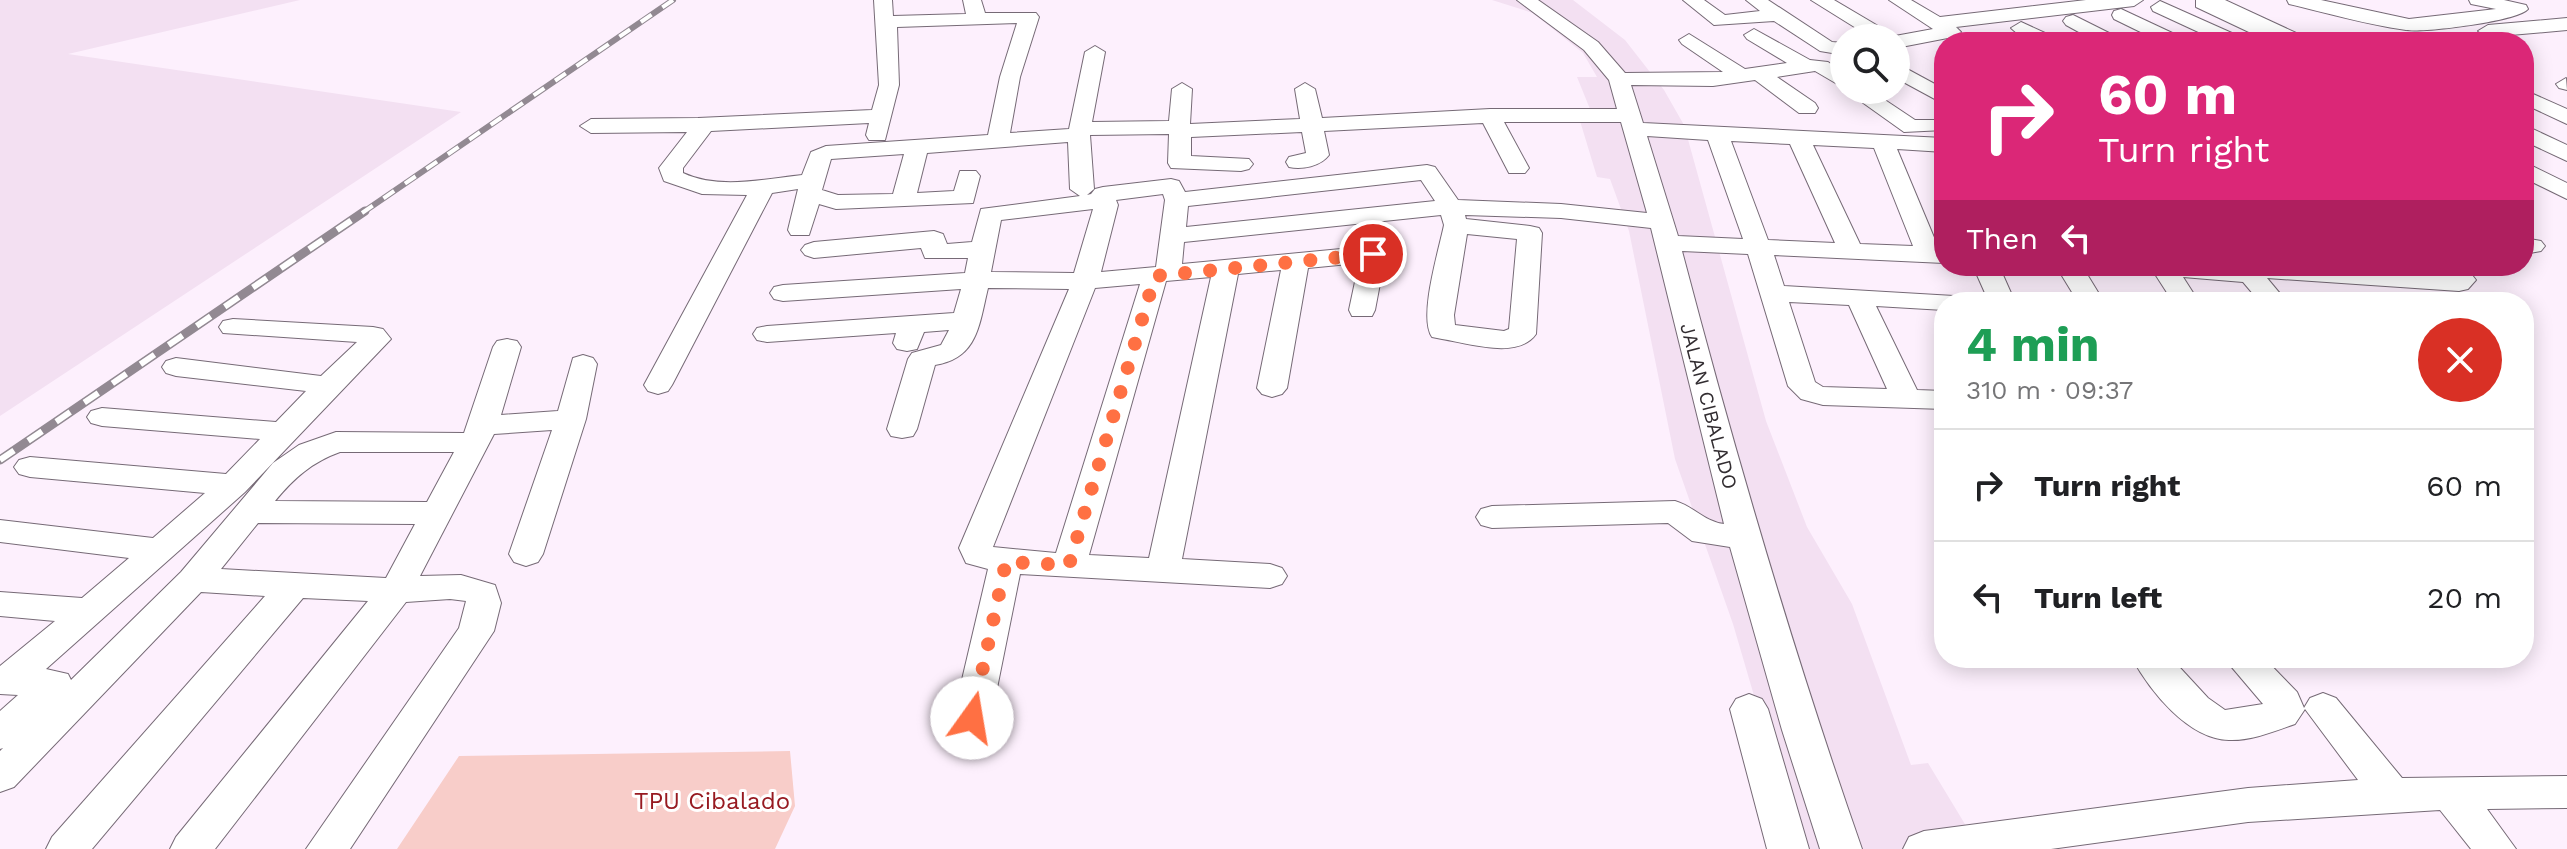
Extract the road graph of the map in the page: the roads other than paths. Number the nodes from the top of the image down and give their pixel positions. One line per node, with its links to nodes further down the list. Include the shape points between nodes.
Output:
1 (883, 0): 25 (street, via 882,21)
2 (1526, 0): 53 (street, JALAN CIBALADO, via 1591,46)
3 (1692, 0): 21 (street, via 1721,21)
4 (1755, 0): 21 (street)
5 (1820, 0): 27 (street)
6 (1898, 0): 26 (street)
7 (1968, 0): 22 (street)
8 (2031, 0): 20 (street)
9 (2282, 0): 23 (street, via 2321,18)
10 (2296, 0): 23 (street)
11 (2478, 0): 18 (street)
12 (2100, 2): 17 (street); 20 (street)
13 (2561, 2): 18 (street, via 2551,15)
14 (2222, 4): 37 (street); 38 (street)
15 (2407, 4): 30 (street)
16 (2160, 7): 36 (street)
17 (2128, 8): 35 (street)
18 (2519, 9): 30 (street)
19 (974, 10): 25 (street); 75 (street, via 1029,17)
20 (2052, 11): 22 (street)
21 (1779, 15): 46 (street)
22 (1996, 15): 26 (street)
23 (2346, 20): 30 (street)
24 (2073, 21): 34 (street)
25 (887, 22): 60 (street, via 889,85)
26 (1937, 23): 32 (street)
27 (1862, 24)
28 (2563, 26): 31 (street)
29 (2021, 28): 33 (street)
30 (2464, 30): 31 (street); 39 (street)
31 (2509, 30): 40 (street)
32 (1949, 32)
33 (2029, 32)
34 (2093, 32)
35 (2162, 32)
36 (2214, 32)
37 (2269, 32)
38 (2279, 32)
39 (2451, 32)
40 (2513, 32)
41 (1754, 35): 49 (street)
42 (1934, 36): 44 (street)
43 (1689, 40): 51 (street)
44 (1910, 40)
45 (2534, 42): 47 (street)
46 (1830, 47)
47 (2548, 48)
48 (1095, 52): 70 (street)
49 (1806, 66): 50 (street); 51 (street)
50 (1830, 72)
51 (1751, 75): 53 (street); 59 (street)
52 (1910, 77): 56 (street)
53 (1619, 79): 63 (street, JALAN CIBALADO)
54 (1182, 89): 68 (street)
55 (1305, 89): 67 (street)
56 (1934, 92)
57 (2534, 101): 62 (street)
58 (1877, 104): 65 (street, via 1912,127)
59 (1807, 108)
60 (882, 116): 64 (street); 79 (street)
61 (1490, 116): 63 (street); 67 (street); 91 (street, via 1509,169)
62 (2567, 117)
63 (1621, 118): 72 (street); 94 (street, JALAN CIBALADO)
64 (698, 125): 66 (street); 85 (street, via 701,129 671,168 672,176 683,184 716,189)
65 (1934, 125)
66 (591, 126)
67 (1311, 127): 68 (street); 81 (street, via 1318,155)
68 (1180, 129): 70 (street); 82 (street, via 1179,163)
69 (2567, 129): 71 (street)
70 (1079, 132): 75 (street); 88 (street)
71 (2534, 132)
72 (1717, 133): 73 (street); 96 (street)
73 (1798, 137): 76 (street); 99 (street)
74 (2534, 138): 80 (street)
75 (998, 140): 78 (street)
76 (1882, 140): 77 (street); 98 (street)
77 (1934, 144)
78 (918, 145): 79 (street); 90 (street)
79 (874, 149): 86 (street, via 821,155)
80 (2567, 154)
81 (1297, 162)
82 (1241, 164)
83 (2534, 174): 87 (street)
84 (968, 176): 90 (street, via 965,198)
85 (764, 186): 86 (street); 128 (street)
86 (811, 188): 90 (street, via 836,202); 97 (street, via 807,240 934,239 934,253)
87 (2567, 192)
88 (1093, 194): 89 (street, via 1171,186); 97 (street, via 990,214); 111 (street, via 1106,205)
89 (1177, 200): 93 (street, via 1427,172); 95 (street)
90 (903, 201)
91 (1516, 209): 93 (street); 94 (street)
92 (1381, 214): 93 (street); 95 (street); 100 (street)
93 (1454, 216): 93 (street, via 1530,233 1522,334 1506,340 1442,331)
94 (1664, 233): 96 (street); 142 (street, JALAN CIBALADO, via 1719,451)
95 (1174, 236): 104 (street)
96 (1758, 246): 99 (street); 117 (street)
97 (983, 249): 110 (street)
98 (1934, 249)
99 (1851, 251): 101 (street)
100 (1373, 254): 102 (street); 120 (street)
101 (1934, 255)
102 (1296, 261): 103 (street); 129 (street)
103 (1226, 269): 104 (street); 147 (street)
104 (1162, 275): 111 (street); 146 (street)
105 (2164, 276): 113 (street)
106 (2252, 276): 114 (street)
107 (2305, 276): 115 (street)
108 (2334, 276): 112 (street)
109 (2460, 276): 112 (street, via 2459,283)
110 (976, 280): 111 (street); 116 (street); 121 (street)
111 (1085, 281): 145 (street, via 976,548 978,555)
112 (2376, 281)
113 (2177, 292)
114 (2265, 292)
115 (2323, 292)
116 (783, 293)
117 (1773, 293): 118 (street); 130 (street, via 1802,386 1811,393)
118 (1859, 298): 119 (street); 130 (street)
119 (1934, 301)
120 (1362, 310)
121 (966, 321): 123 (street, via 909,336); 134 (street, via 951,352 922,359)
122 (233, 327): 127 (street, via 373,335 377,339)
123 (767, 334)
124 (507, 347): 136 (street)
125 (583, 364): 133 (street)
126 (176, 367): 127 (street)
127 (328, 385): 135 (street)
128 (658, 385)
129 (1272, 388)
130 (1906, 398): 131 (street)
131 (1934, 399)
132 (102, 417): 135 (street)
133 (571, 419): 136 (street); 144 (street)
134 (902, 429)
135 (283, 432): 138 (street)
136 (479, 434): 138 (street, via 328,445); 139 (street)
137 (30, 467): 138 (street)
138 (241, 498): 139 (street); 143 (street); 149 (street)
139 (439, 513): 151 (street)
140 (1492, 517): 142 (street, via 1675,512 1695,528)
141 (0, 531): 143 (street)
142 (1732, 537): 171 (street, JALAN CIBALADO)
143 (161, 550): 153 (street)
144 (526, 554)
145 (1006, 562): 146 (street); 161 (street)
146 (1069, 565): 147 (street)
147 (1163, 569): 148 (street)
148 (1270, 576)
149 (193, 580): 150 (street); 156 (street)
150 (295, 584): 151 (street); 167 (street)
151 (396, 590): 168 (street); 169 (street, via 474,589 483,594 484,603 476,631)
152 (0, 604): 153 (street)
153 (87, 611): 157 (street)
154 (2159, 668): 155 (street, via 2198,712 2225,725 2286,709)
155 (2252, 668)
156 (93, 679): 158 (street); 163 (street)
157 (4, 680): 158 (street)
158 (55, 684): 162 (street)
159 (2323, 708): 166 (street)
160 (1749, 709): 170 (street)
161 (972, 718)
162 (0, 734)
163 (0, 776)
164 (2567, 792): 165 (street)
165 (2450, 793): 166 (street); 173 (street)
166 (2392, 794): 172 (street, via 2248,805)
167 (67, 849)
168 (191, 849)
169 (327, 849)
170 (1788, 849)
171 (1841, 849)
172 (1924, 849)
173 (2495, 849)

